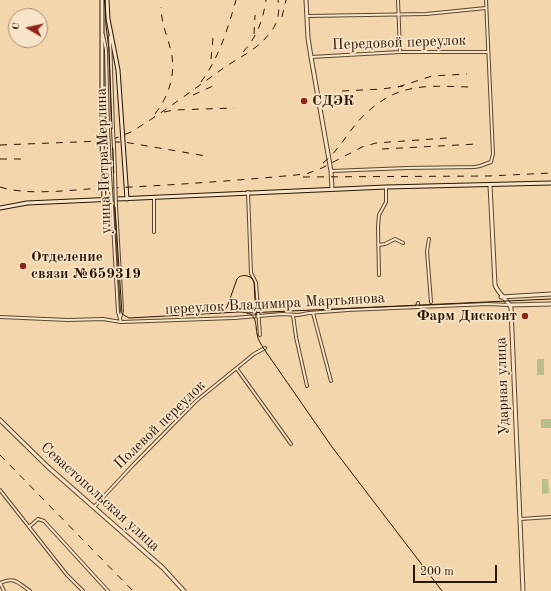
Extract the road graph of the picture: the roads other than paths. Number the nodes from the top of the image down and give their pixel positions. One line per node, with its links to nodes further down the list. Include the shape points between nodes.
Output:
1 (102, 0): 10 (main road, улица Петра Мерлина)
2 (107, 0): 9 (main road, улица Петра Мерлина)
3 (306, 0): 8 (main road)
4 (398, 0): 7 (street)
5 (486, 0): 6 (street)
6 (486, 8): 7 (street); 14 (street)
7 (399, 15): 8 (street); 13 (street)
8 (307, 16): 15 (main road)
9 (108, 19): 10 (street); 11 (main road, улица Петра Мерлина)
10 (103, 20): 12 (main road, улица Петра Мерлина)
11 (110, 28): 24 (main road, улица Петра Мерлина, via 118,70); 42 (street, улица Петра Мерлина, bridge, via 122,311)
12 (102, 31): 23 (main road, улица Петра Мерлина); 42 (street, улица Петра Мерлина, bridge, via 106,50 110,174)
13 (400, 52): 14 (street, Передовой переулок); 15 (street, Передовой переулок)
14 (488, 52): 16 (street, via 491,94 490,163 480,166)
15 (311, 57): 16 (main road)
16 (331, 172): 20 (main road)
17 (551, 183): 18 (main road)
18 (490, 185): 19 (main road); 32 (main road, via 495,285)
19 (386, 187): 20 (main road); 29 (street, via 386,202 378,218)
20 (332, 189): 21 (main road)
21 (248, 192): 22 (main road); 40 (street, via 251,273 256,283)
22 (154, 197): 24 (main road); 26 (street)
23 (104, 199): 24 (main road); 25 (main road, via 27,203)
24 (128, 199)
25 (0, 208)
26 (154, 232)
27 (429, 239): 34 (street, via 427,251)
28 (403, 243): 29 (street, via 395,239)
29 (378, 245): 30 (street)
30 (379, 275)
31 (551, 294): 32 (main road)
32 (501, 297): 36 (main road)
33 (418, 302): 37 (street)
34 (432, 302)
35 (551, 304): 36 (main road, переулок Владимира Мартьянова)
36 (510, 305): 37 (street, переулок Владимира Мартьянова); 54 (main road, Ударная улица)
37 (417, 307): 38 (street, переулок Владимира Мартьянова)
38 (313, 313): 39 (street, переулок Владимира Мартьянова); 47 (street)
39 (293, 315): 40 (street, переулок Владимира Мартьянова); 48 (street)
40 (258, 316): 43 (street, переулок Владимира Мартьянова); 44 (street)
41 (0, 317): 43 (street, переулок Владимира Мартьянова, via 103,319)
42 (120, 318): 43 (street, улица Петра Мерлина)
43 (121, 322)
44 (260, 335)
45 (265, 348): 46 (street, Полевой переулок)
46 (237, 369): 50 (street); 52 (street, Полевой переулок, via 196,401)
47 (331, 380)
48 (307, 386)
49 (0, 420): 52 (main road, Севастопольская улица)
50 (291, 444)
51 (0, 490): 55 (street)
52 (94, 507): 61 (main road, Севастопольская улица, via 163,568)
53 (551, 517): 54 (street)
54 (519, 519): 62 (main road, Ударная улица)
55 (29, 527): 59 (street); 60 (street, via 38,519 44,521)
56 (0, 583): 57 (street); 58 (street, via 9,579)
57 (4, 591)
58 (30, 591)
59 (83, 591)
60 (108, 591)
61 (184, 591)
62 (523, 591)

